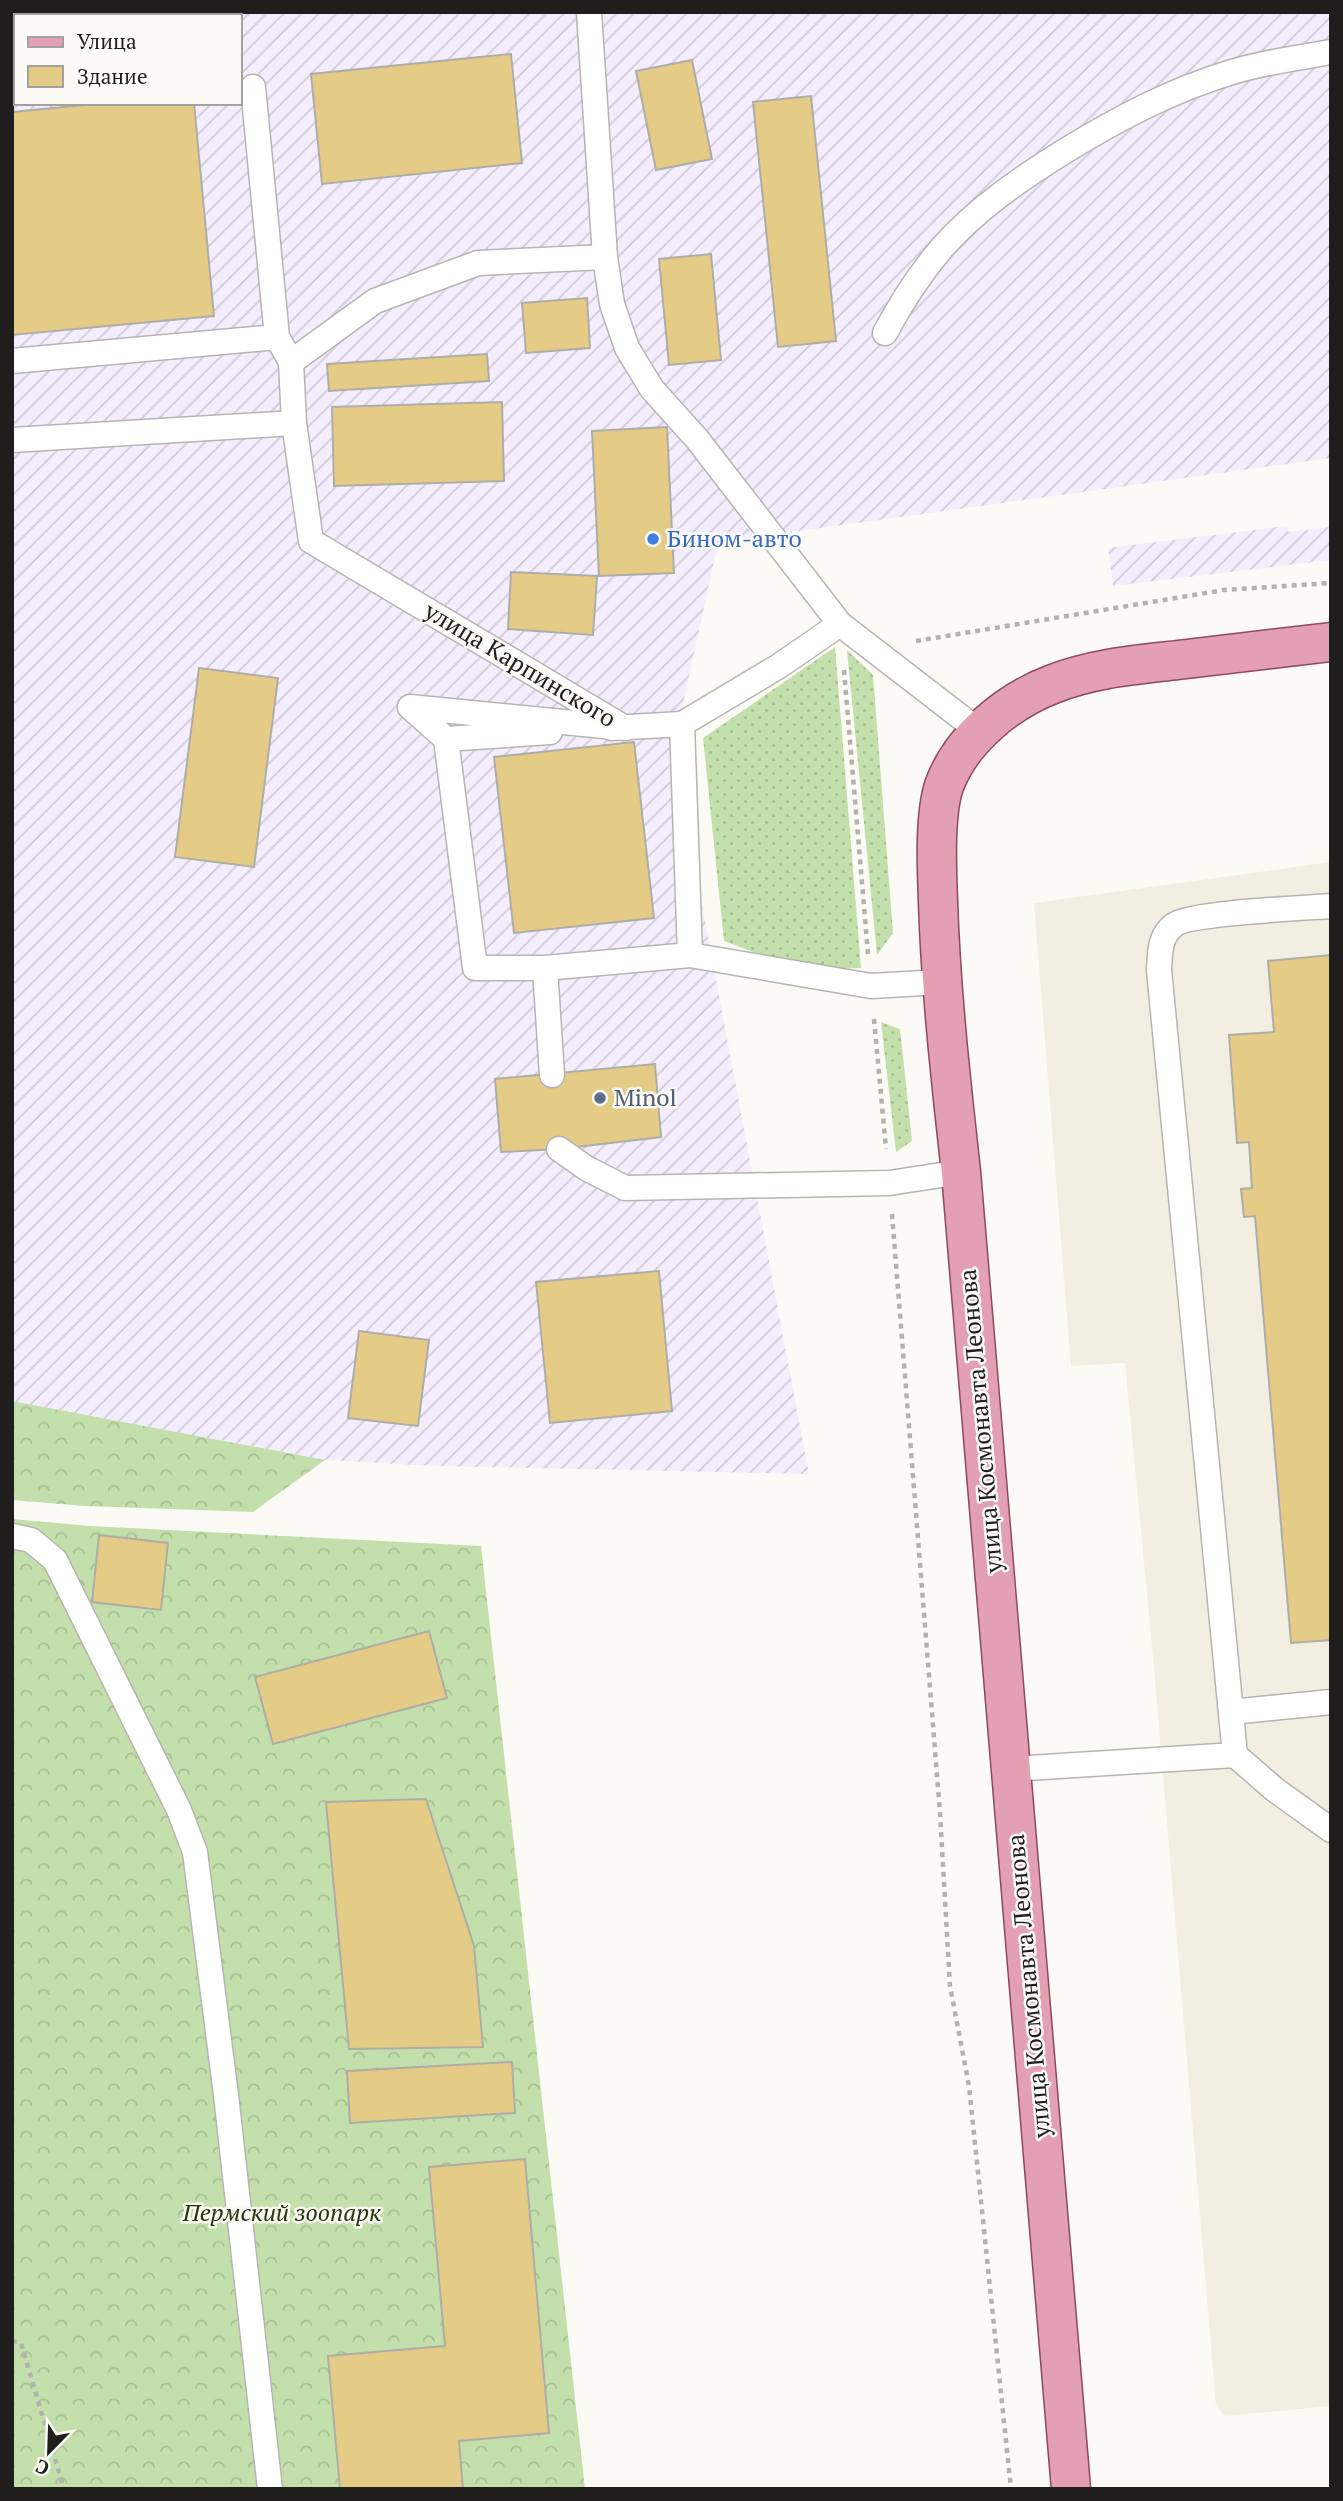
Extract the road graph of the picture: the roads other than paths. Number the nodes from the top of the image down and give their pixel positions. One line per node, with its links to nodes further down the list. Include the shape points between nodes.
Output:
1 (592, 14): 4 (lane)
2 (1331, 52): 5 (lane, via 1259,65 1181,89 1110,124 1020,179 942,248 916,280)
3 (253, 87): 6 (lane)
4 (605, 257): 8 (lane, via 478,263 375,301); 11 (lane, via 612,304 626,348 652,388)
5 (885, 333)
6 (277, 337): 7 (lane); 8 (lane)
7 (12, 362)
8 (291, 362): 9 (lane)
9 (294, 423): 10 (lane); 14 (lane, улица Карпинского, via 311,541)
10 (12, 440)
11 (840, 624): 13 (lane); 15 (lane)
12 (1331, 642): 15 (main road, улица Космонавта Леонова, via 1091,673 1028,695)
13 (682, 724): 14 (lane); 18 (lane)
14 (625, 727): 16 (lane); 16 (lane, улица Карпинского, via 410,707)
15 (980, 732): 20 (main road, улица Космонавта Леонова, via 944,787 936,857)
16 (446, 739): 19 (lane, via 475,968)
17 (1331, 906): 26 (lane, via 1200,917 1174,924 1161,943 1158,970)
18 (690, 956): 19 (lane); 20 (lane, via 871,986)
19 (545, 968): 21 (lane)
20 (941, 982): 23 (main road, улица Космонавта Леонова)
21 (552, 1075)
22 (559, 1149): 23 (lane, via 625,1188 889,1183)
23 (961, 1172): 28 (main road, улица Космонавта Леонова)
24 (12, 1536): 30 (lane, via 31,1541 55,1560 179,1810 195,1852)
25 (1331, 1702): 26 (lane)
26 (1231, 1712): 27 (lane)
27 (1235, 1755): 28 (lane); 29 (lane)
28 (1010, 1769): 31 (main road, улица Космонавта Леонова)
29 (1331, 1830)
30 (270, 2489)
31 (1071, 2489)

